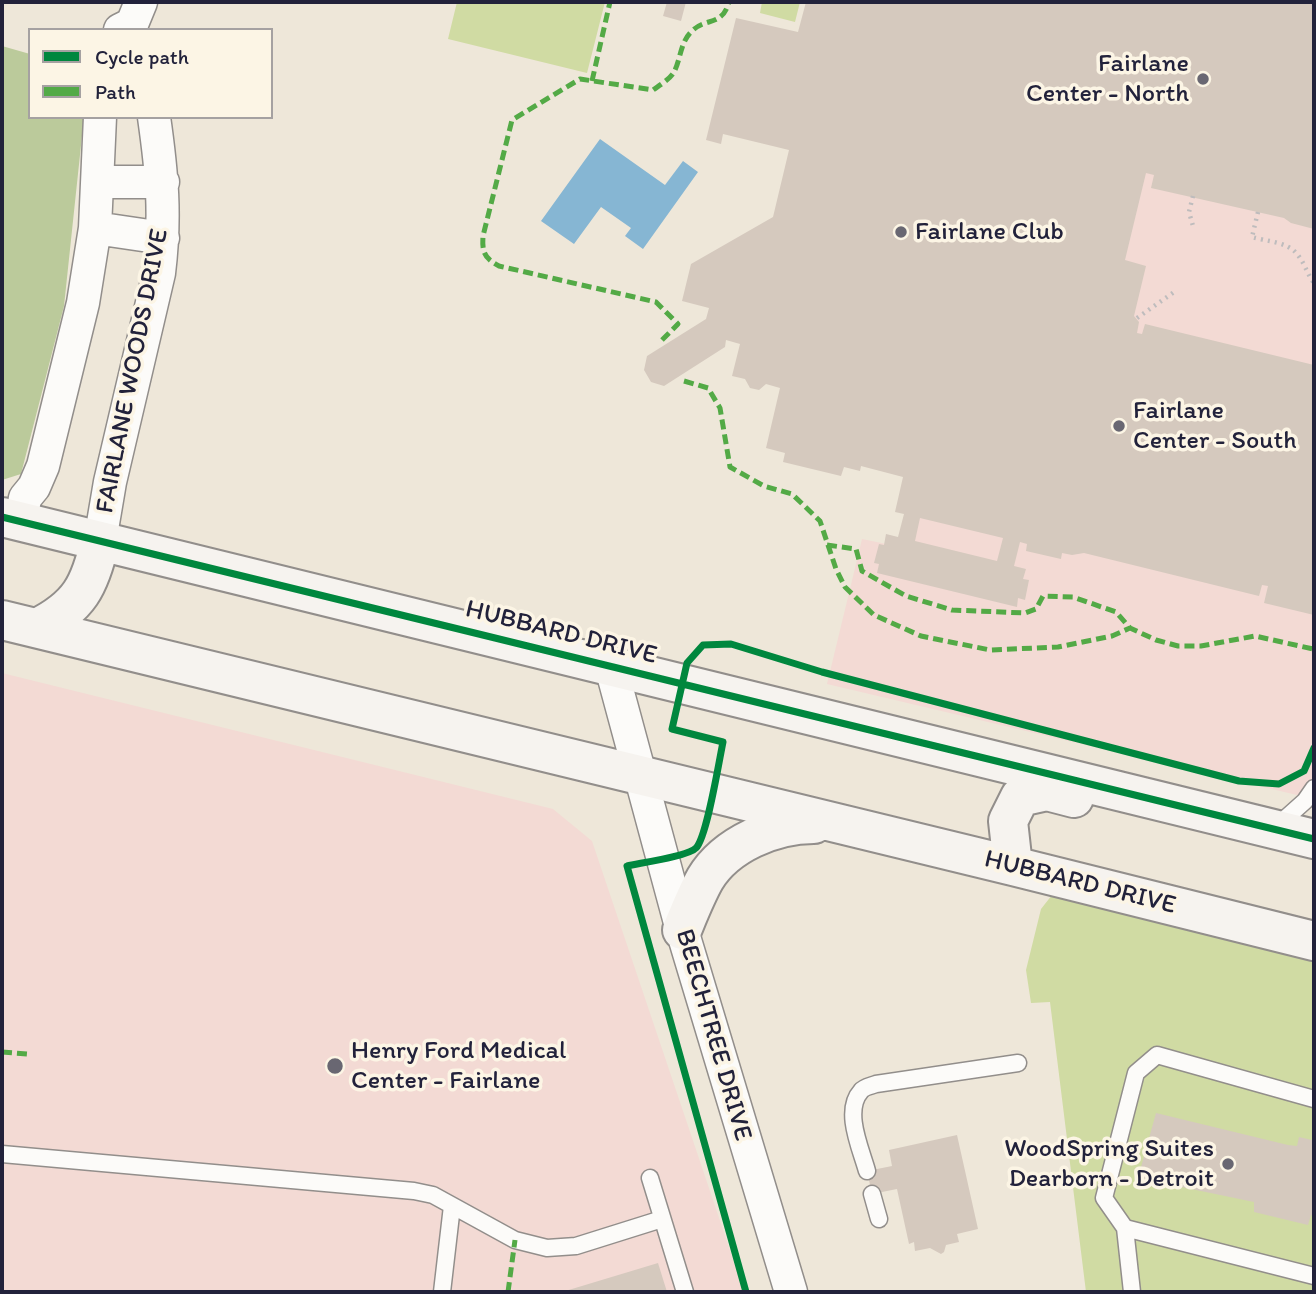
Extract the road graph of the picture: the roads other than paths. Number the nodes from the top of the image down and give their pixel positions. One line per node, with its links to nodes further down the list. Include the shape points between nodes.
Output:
1 (100, 119): 3 (street)
2 (154, 119): 4 (street, FAIRLANE WOODS DRIVE)
3 (99, 181): 4 (street); 5 (street)
4 (163, 182): 6 (street, FAIRLANE WOODS DRIVE)
5 (95, 228): 6 (street); 7 (street, via 83,303 43,466)
6 (163, 238): 8 (street, FAIRLANE WOODS DRIVE)
7 (11, 520): 8 (street, HUBBARD DRIVE)
8 (100, 541): 9 (street, via 78,598 61,616); 10 (street, HUBBARD DRIVE)
9 (19, 624): 11 (street, HUBBARD DRIVE)
10 (611, 667): 11 (street, HUBBARD DRIVE); 14 (street, HUBBARD DRIVE)
11 (642, 777): 13 (street, HUBBARD DRIVE); 19 (street, BEECHTREE DRIVE)
12 (1314, 788): 14 (lane)
13 (836, 823): 16 (street, HUBBARD DRIVE); 19 (street, via 779,829 728,852 705,880)
14 (1274, 829): 15 (street, HUBBARD DRIVE); 16 (street, via 1233,836 1047,791 1020,797 1007,821)
15 (1314, 839)
16 (1013, 866): 17 (street, HUBBARD DRIVE)
17 (1235, 923): 18 (street, via 1284,920); 20 (street, HUBBARD DRIVE)
18 (1314, 928)
19 (682, 930): 34 (street, BEECHTREE DRIVE)
20 (1314, 941)
21 (1018, 1063): 24 (lane, via 876,1084 862,1090 854,1103 853,1119)
22 (1314, 1099): 30 (lane, via 1157,1055 1136,1073 1104,1198)
23 (2, 1154): 27 (lane, via 414,1191)
24 (867, 1171)
25 (650, 1178): 28 (lane)
26 (872, 1194): 29 (lane)
27 (452, 1206): 28 (lane, via 515,1240 548,1248 576,1246); 32 (lane)
28 (663, 1219): 33 (lane)
29 (879, 1219)
30 (1125, 1228): 31 (lane); 35 (lane)
31 (1314, 1276)
32 (442, 1292)
33 (685, 1292)
34 (791, 1292)
35 (1132, 1292)

